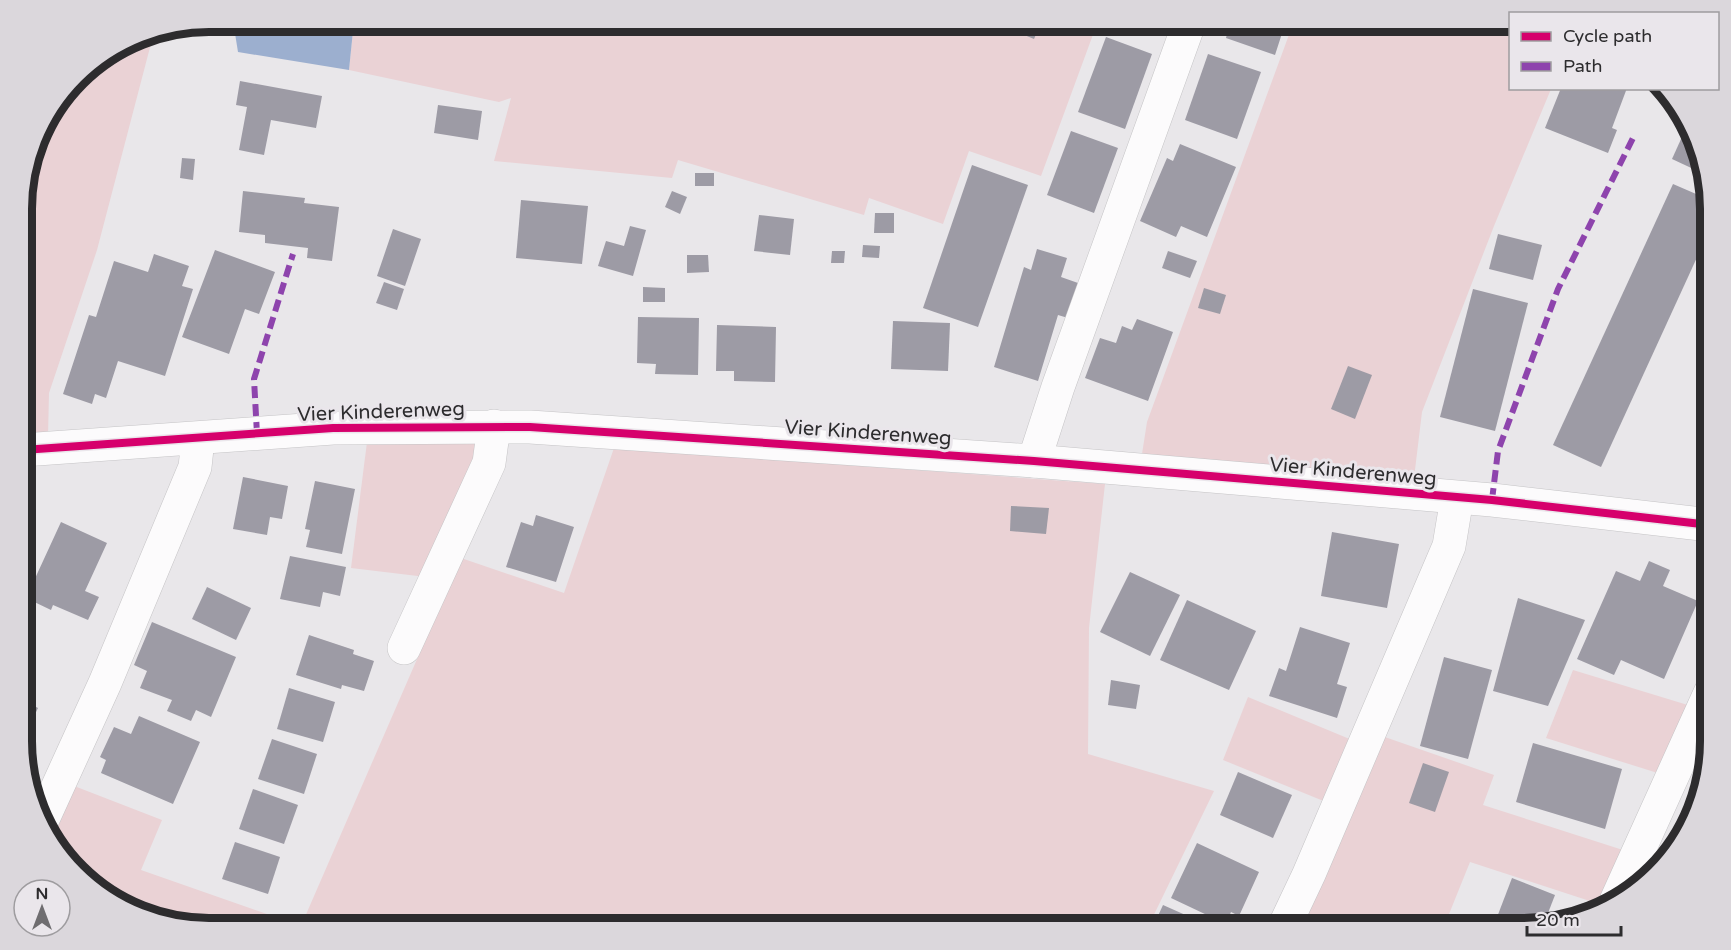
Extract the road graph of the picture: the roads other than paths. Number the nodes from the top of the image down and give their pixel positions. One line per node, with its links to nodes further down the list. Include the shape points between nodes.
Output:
1 (1186, 32): 5 (street)
2 (494, 426): 3 (street, Vier Kinderenweg, via 333,428); 5 (street, Vier Kinderenweg); 8 (street, via 489,463)
3 (198, 439): 4 (street, Vier Kinderenweg); 10 (street, via 195,467)
4 (32, 449)
5 (1034, 461): 6 (street, Vier Kinderenweg)
6 (1458, 498): 7 (street, Vier Kinderenweg); 12 (street, via 1449,546)
7 (1699, 524)
8 (404, 648)
9 (1699, 717): 11 (street)
10 (46, 812)
11 (1622, 888)
12 (1287, 918)

